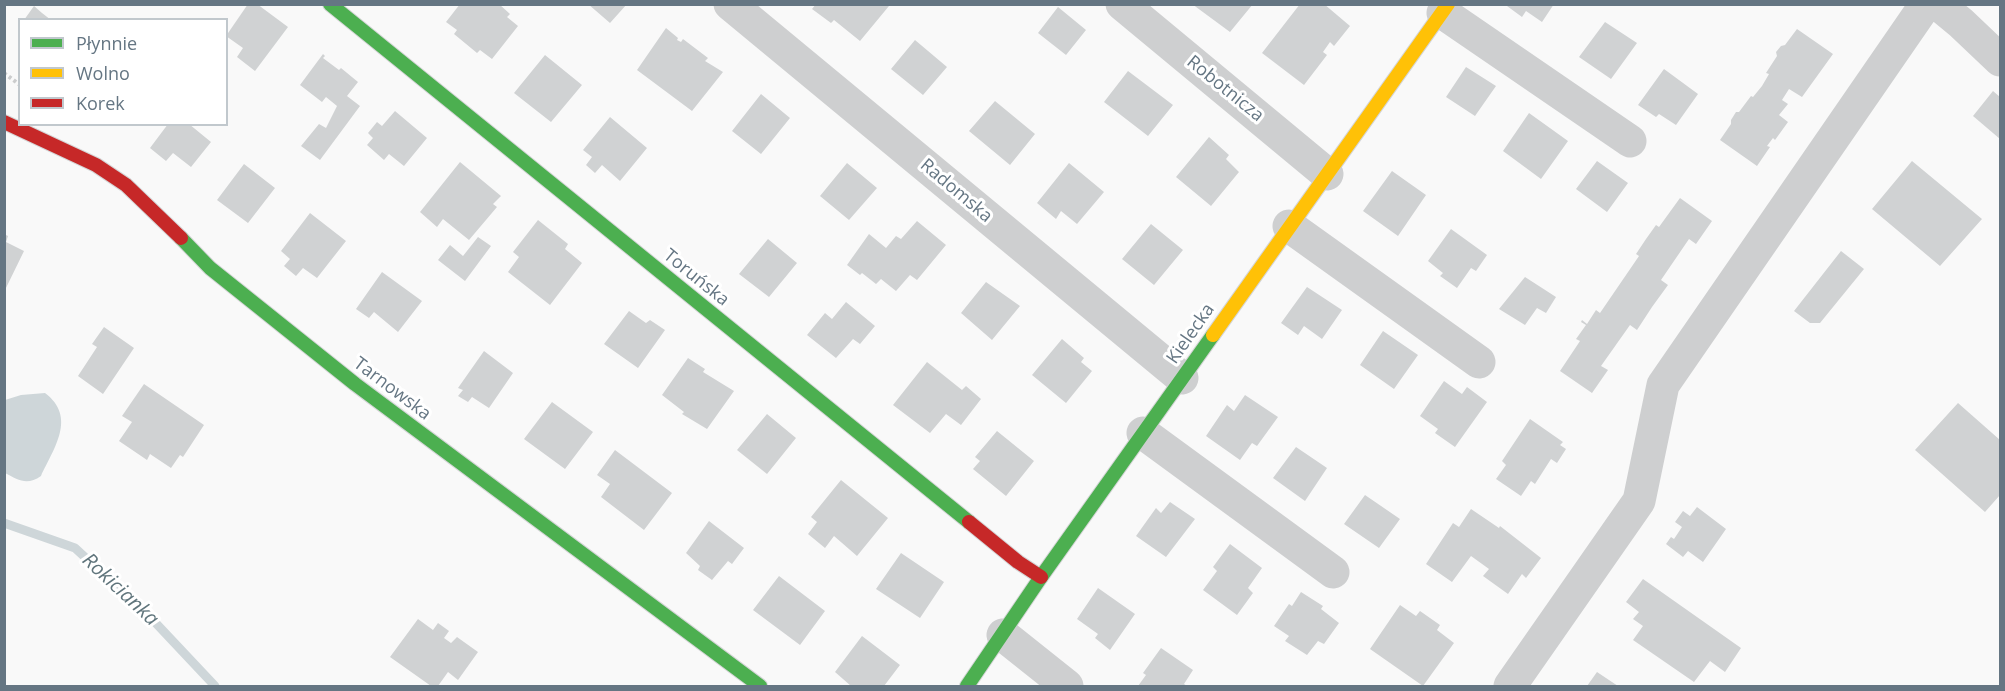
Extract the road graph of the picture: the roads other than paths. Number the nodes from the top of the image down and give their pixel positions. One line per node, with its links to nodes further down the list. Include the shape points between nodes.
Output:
1 (330, 4): 16 (street, Toruńska)
2 (730, 4): 13 (street, Radomska)
3 (1122, 4): 10 (street, Robotnicza)
4 (1926, 4): 21 (street, via 1663,385 1639,501)
5 (1445, 9): 9 (street); 10 (street, Kielecka)
6 (1958, 11): 7 (street)
7 (2001, 60)
8 (4, 122): 18 (street, Tarnowska, via 96,165 126,185 210,268 354,384)
9 (1630, 141)
10 (1327, 174): 11 (street, Kielecka)
11 (1289, 226): 12 (street); 13 (street, Kielecka)
12 (1479, 362)
13 (1182, 378): 14 (street, Kielecka)
14 (1143, 433): 15 (street); 16 (street, Kielecka)
15 (1333, 572)
16 (1041, 578): 17 (street, Kielecka)
17 (1003, 635): 19 (street, Kielecka); 20 (street)
18 (760, 687)
19 (967, 687)
20 (1067, 687)
21 (1510, 687)

